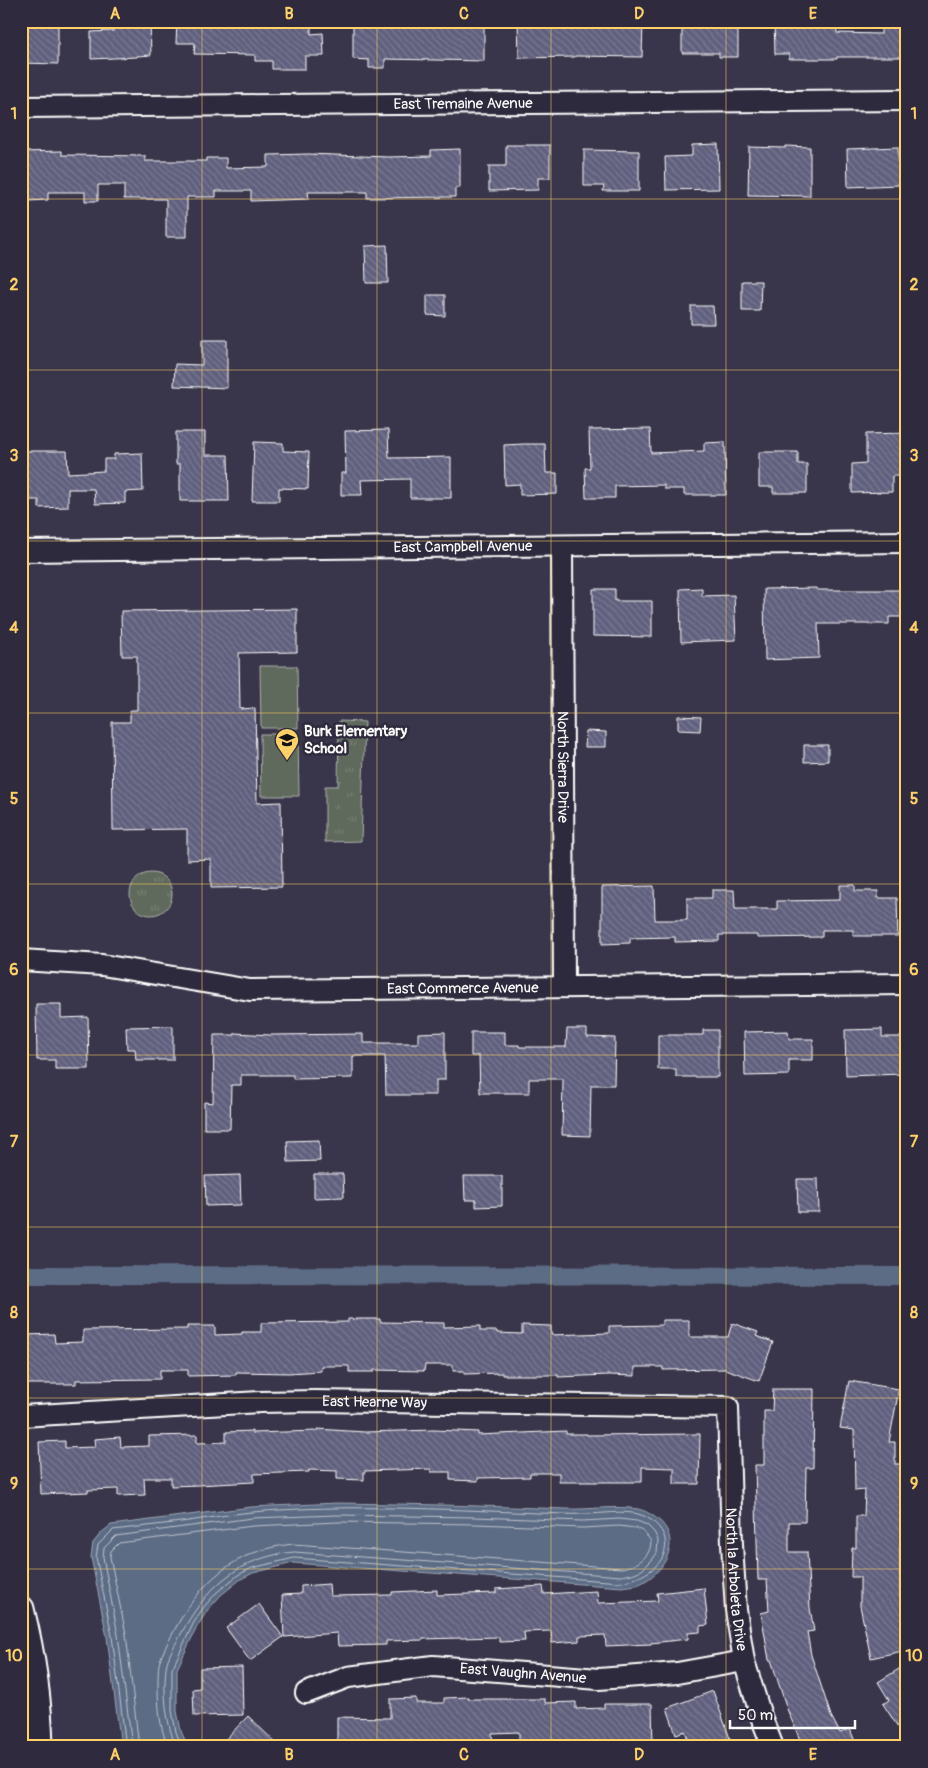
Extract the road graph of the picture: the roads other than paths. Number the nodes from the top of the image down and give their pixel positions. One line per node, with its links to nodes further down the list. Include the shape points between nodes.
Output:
1 (907, 100): 2 (street, East Tremaine Avenue)
2 (21, 107)
3 (907, 542): 4 (street, East Campbell Avenue)
4 (562, 546): 5 (street, East Campbell Avenue); 8 (street, North Sierra Drive)
5 (21, 551)
6 (21, 960): 8 (street, East Commerce Avenue, via 102,965 250,990)
7 (907, 984): 8 (street, East Commerce Avenue)
8 (564, 987)
9 (728, 1407): 10 (street, East Hearne Way, via 314,1400); 12 (street, North la Arboleta Drive, via 736,1610)
10 (21, 1416)
11 (23, 1623): 14 (street, via 36,1693)
12 (744, 1661): 13 (street, East Vaughn Avenue, via 677,1673 599,1679 433,1666 348,1677); 15 (street, North la Arboleta Drive)
13 (306, 1693)
14 (40, 1747)
15 (773, 1747)

